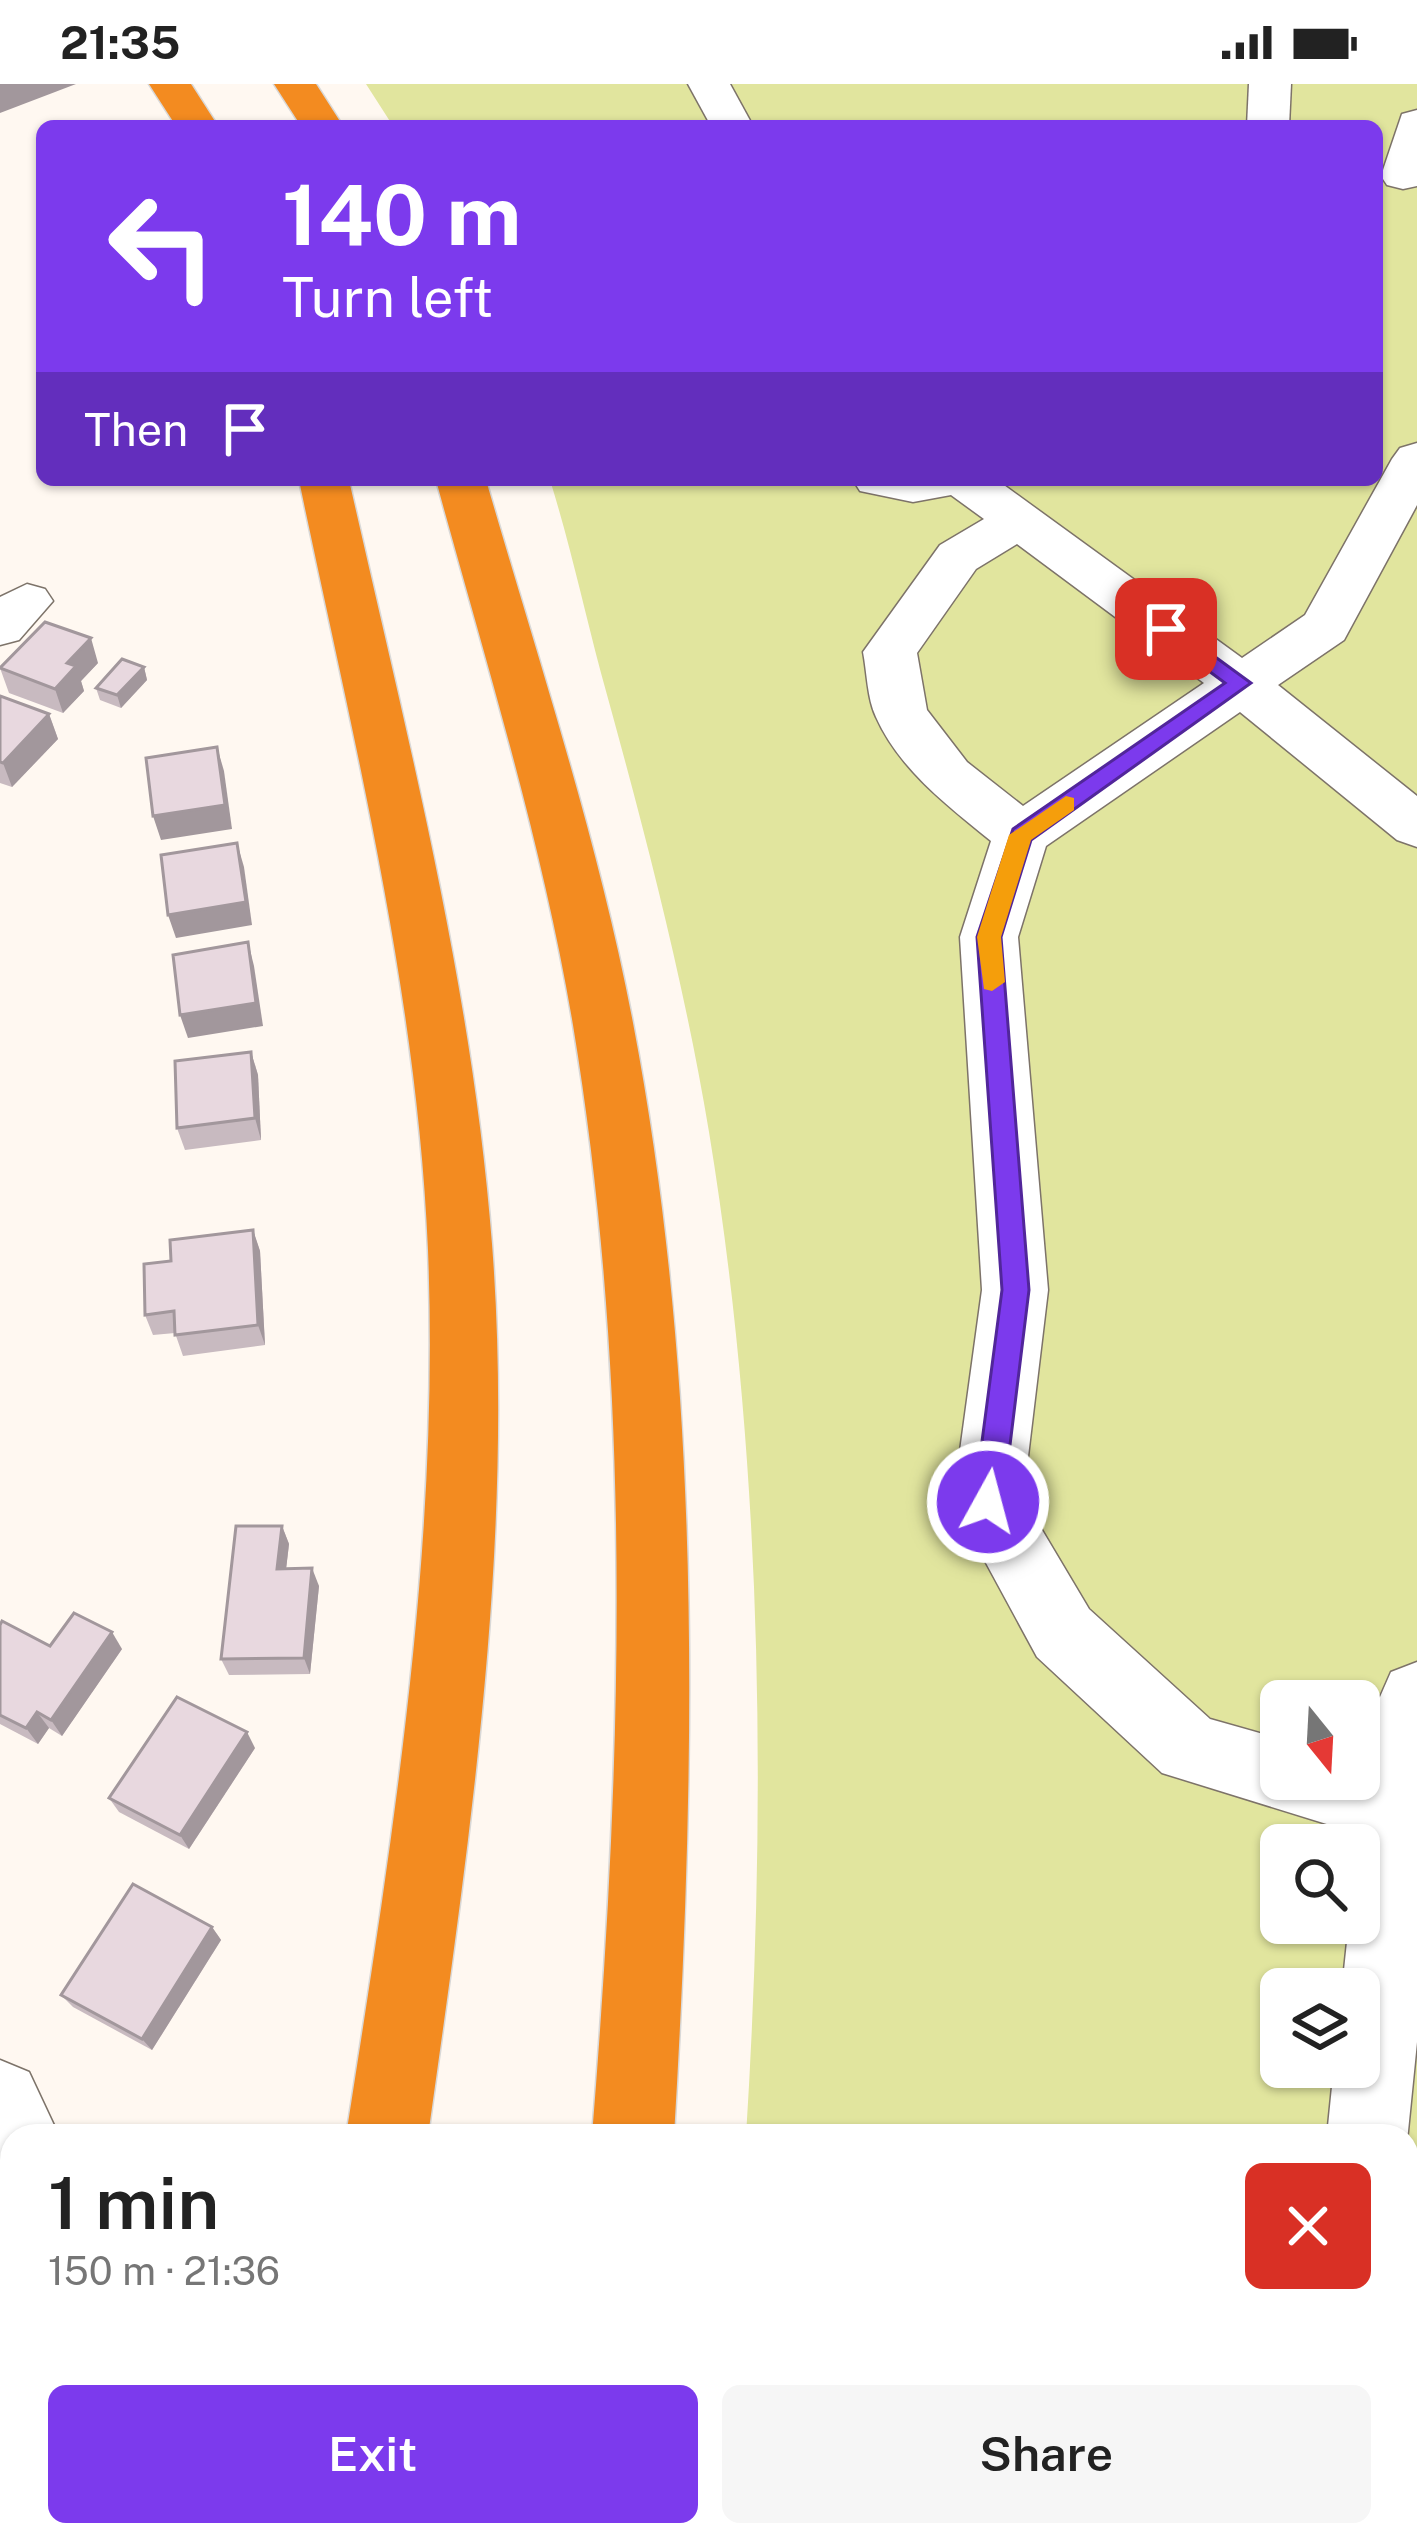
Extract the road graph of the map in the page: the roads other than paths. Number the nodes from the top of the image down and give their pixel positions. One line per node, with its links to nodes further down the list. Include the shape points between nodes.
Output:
1 (170, 84): 5 (highway)
2 (296, 84): 6 (highway)
3 (709, 84): 7 (street)
4 (1270, 84): 8 (street)
5 (193, 120)
6 (318, 120)
7 (729, 120)
8 (1268, 120)
9 (1417, 123): 10 (street)
10 (1399, 176)
11 (1417, 459): 16 (street, via 1325,627)
12 (325, 486): 25 (highway, via 424,939 460,1246 463,1496 455,1634)
13 (463, 486): 26 (highway, via 586,944 636,1264 656,1659)
14 (972, 486): 15 (street)
15 (1018, 520): 16 (street); 20 (street, via 958,557 890,652 901,714 947,776)
16 (1240, 683): 17 (street); 20 (street)
17 (1332, 761): 18 (street); 19 (street)
18 (1417, 763)
19 (1417, 826)
20 (1021, 835): 22 (street, via 989,937 1015,1290 988,1502 1063,1633 1188,1748)
21 (1417, 1697): 24 (street)
22 (1260, 1768)
23 (1368, 1800): 24 (street)
24 (1399, 1809): 27 (street)
25 (390, 2124)
26 (634, 2124)
27 (1369, 2124)

